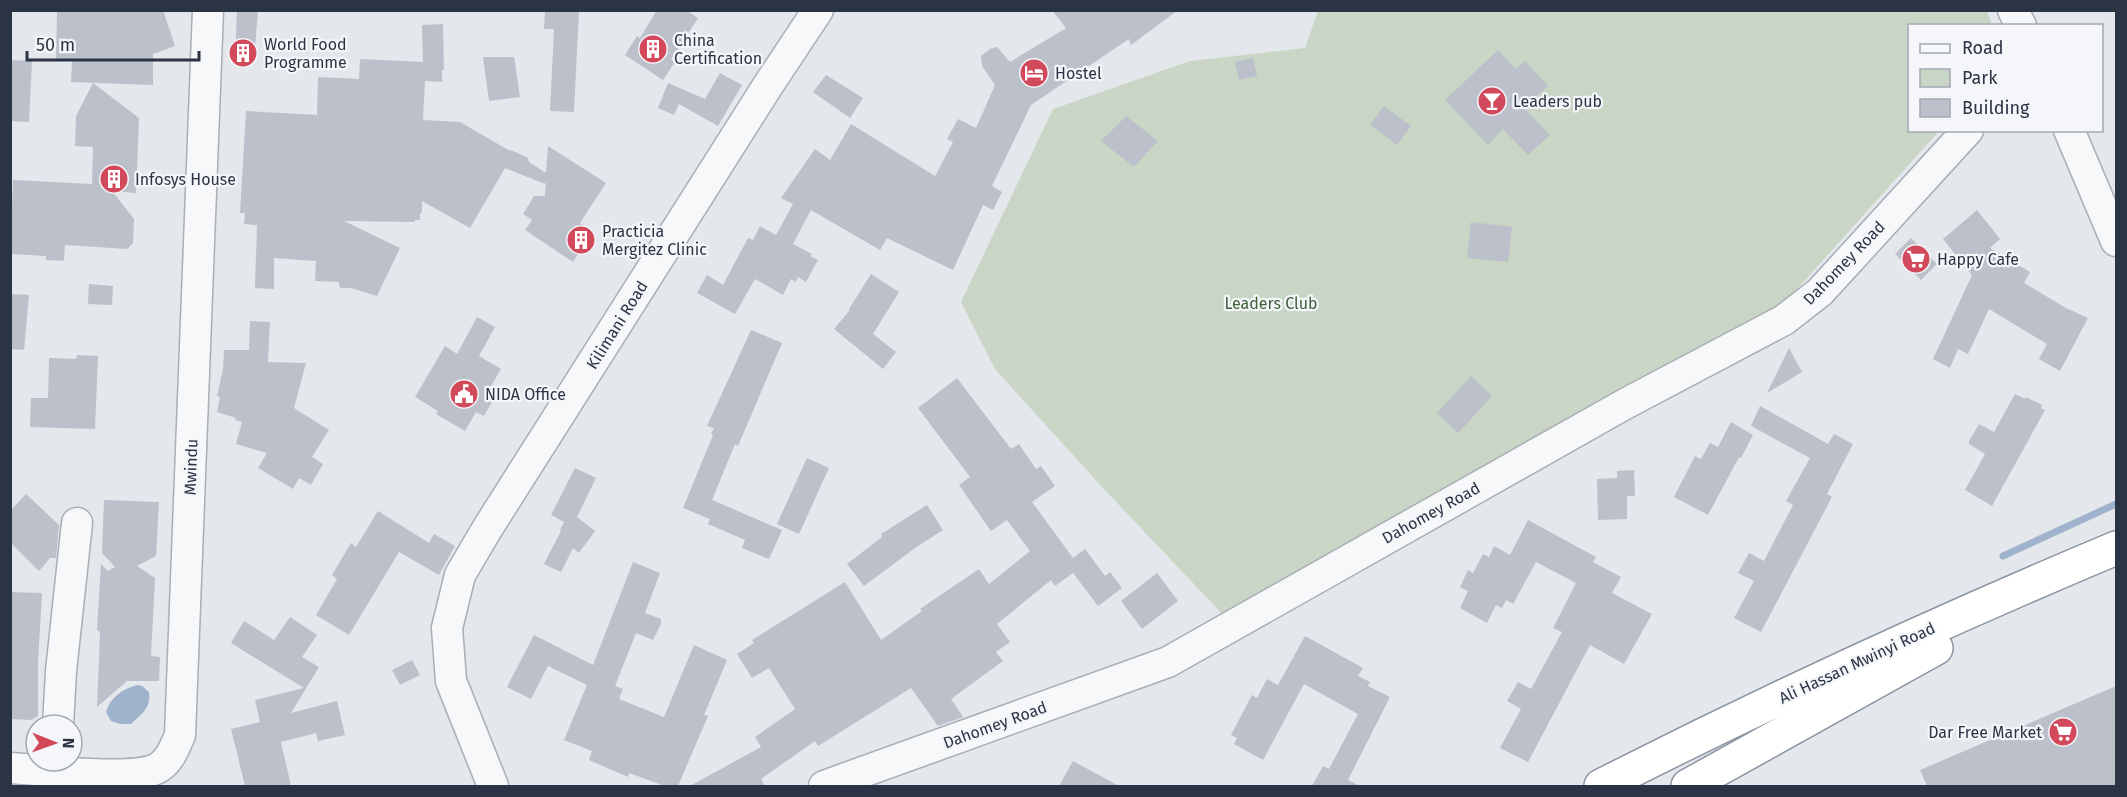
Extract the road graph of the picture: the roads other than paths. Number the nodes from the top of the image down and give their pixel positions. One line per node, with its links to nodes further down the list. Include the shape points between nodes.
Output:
1 (208, 10): 12 (street, Mwindu, via 180,735 172,754 157,768 117,774)
2 (818, 10): 13 (street, Kilimani Road, via 460,575 447,628 451,681)
3 (2013, 10): 4 (street)
4 (2020, 24)
5 (1966, 132): 14 (street, Dahomey Road, via 1820,292 1784,320 1625,404 1168,662)
6 (2069, 132): 7 (street)
7 (2116, 241)
8 (77, 523): 11 (street)
9 (2116, 548): 15 (highway, Ali Hassan Mwinyi Road, via 1995,599)
10 (2116, 563): 16 (highway, Ali Hassan Mwinyi Road, via 1995,615)
11 (59, 713)
12 (84, 770)
13 (494, 786)
14 (824, 786)
15 (1601, 786)
16 (1688, 786)

